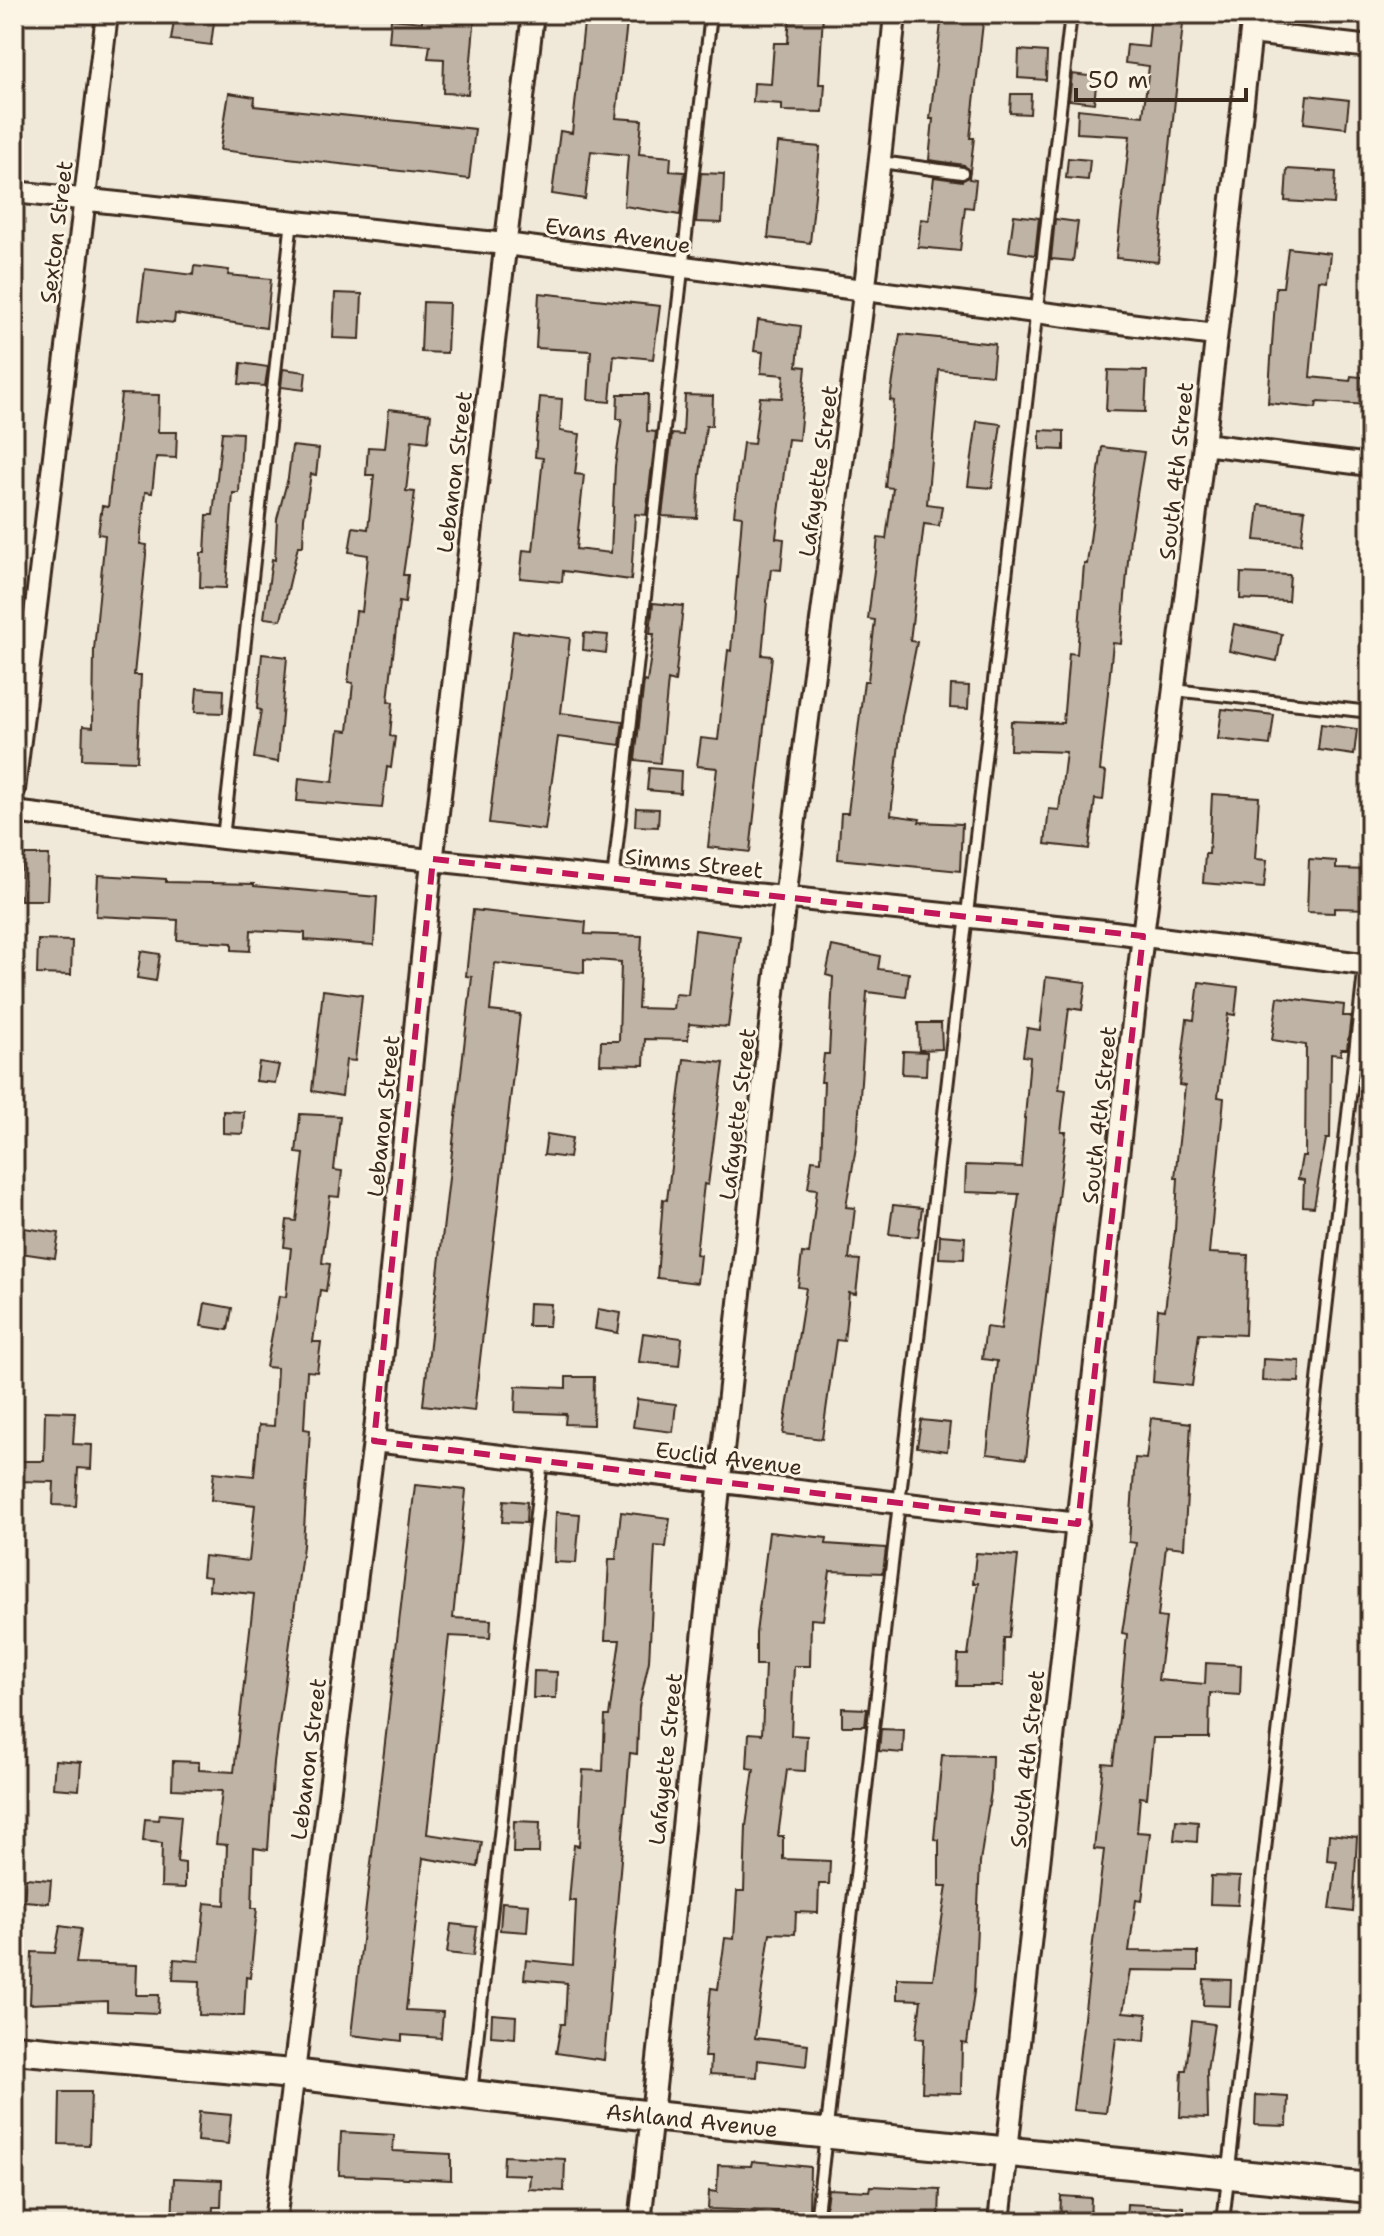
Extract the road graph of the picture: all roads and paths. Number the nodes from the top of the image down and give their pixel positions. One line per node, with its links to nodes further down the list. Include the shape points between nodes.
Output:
1 (107, 14): 11 (street, Sexton Street)
2 (533, 14): 13 (street, Lebanon Street)
3 (711, 14): 14 (lane)
4 (895, 14): 8 (street, Lafayette Street)
5 (1071, 14): 16 (lane)
6 (1252, 24): 7 (street); 17 (street, South 4th Street)
7 (1370, 47)
8 (881, 162): 9 (lane); 15 (street, Lafayette Street)
9 (962, 173)
10 (14, 192): 11 (street, Evans Avenue)
11 (84, 201): 12 (street, Evans Avenue); 22 (street, Sexton Street)
12 (292, 219): 13 (street, Evans Avenue); 24 (lane)
13 (505, 244): 14 (street, Evans Avenue); 25 (street, Lebanon Street)
14 (683, 269): 15 (street, Evans Avenue); 26 (lane)
15 (866, 290): 16 (street, Evans Avenue); 27 (street, Lafayette Street)
16 (1036, 312): 17 (street, Evans Avenue); 28 (lane)
17 (1215, 335): 18 (street, South 4th Street)
18 (1204, 444): 19 (street); 20 (street, South 4th Street)
19 (1370, 465)
20 (1174, 690): 21 (lane); 29 (street, South 4th Street)
21 (1370, 712)
22 (14, 790)
23 (14, 812): 24 (street, Simms Street)
24 (223, 838): 25 (street, Simms Street)
25 (433, 859): 26 (street, Simms Street); 31 (street, Lebanon Street)
26 (613, 880): 27 (street, Simms Street)
27 (786, 896): 28 (street, Simms Street); 33 (street, Lafayette Street)
28 (969, 919): 29 (street, Simms Street); 34 (lane)
29 (1143, 936): 30 (street, Simms Street); 35 (street, South 4th Street)
30 (1368, 965): 42 (lane)
31 (374, 1441): 32 (street, Euclid Avenue); 37 (street, Lebanon Street)
32 (542, 1460): 33 (street, Euclid Avenue); 38 (lane)
33 (718, 1480): 34 (street, Euclid Avenue); 39 (street, Lafayette Street)
34 (902, 1503): 35 (street, Euclid Avenue); 40 (lane)
35 (1078, 1524): 41 (street, South 4th Street)
36 (14, 2049): 37 (street, Ashland Avenue)
37 (292, 2074): 38 (street, Ashland Avenue); 44 (street, Lebanon Street)
38 (471, 2095): 39 (street, Ashland Avenue)
39 (652, 2116): 40 (street, Ashland Avenue); 45 (street, Lafayette Street)
40 (828, 2135): 41 (street, Ashland Avenue); 46 (lane)
41 (1007, 2153): 42 (street, Ashland Avenue); 47 (street, South 4th Street)
42 (1229, 2174): 43 (street, Ashland Avenue); 48 (lane)
43 (1370, 2188)
44 (275, 2222)
45 (640, 2222)
46 (816, 2222)
47 (999, 2222)
48 (1223, 2222)

